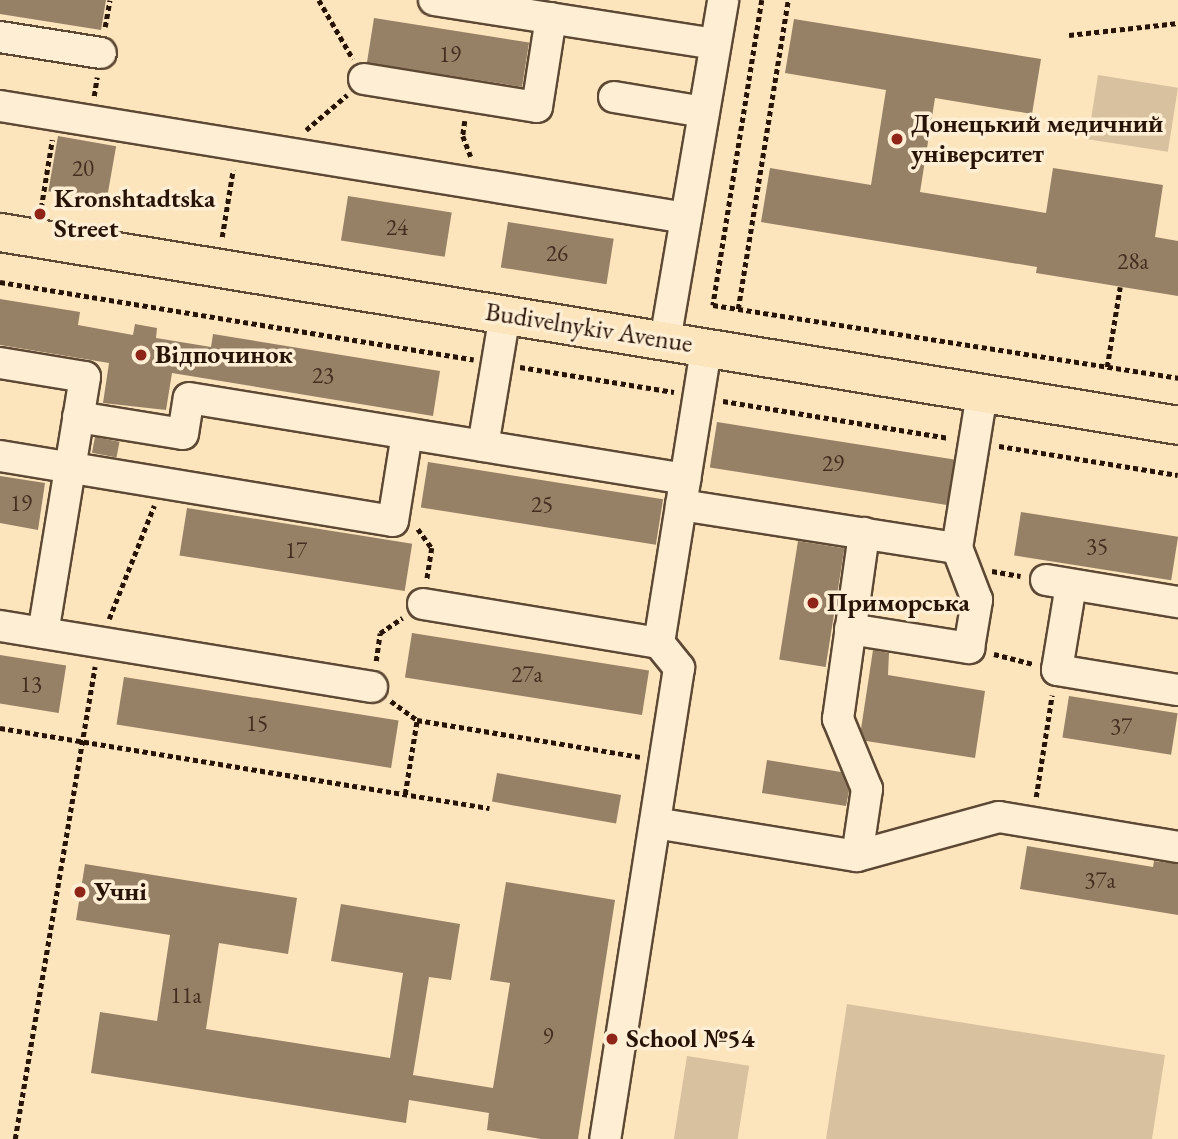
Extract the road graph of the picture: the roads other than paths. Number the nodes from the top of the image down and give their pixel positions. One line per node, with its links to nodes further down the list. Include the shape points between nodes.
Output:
1 (434, 0): 3 (street)
2 (723, 0): 5 (street)
3 (551, 18): 5 (street); 7 (street, via 537,107)
4 (0, 37): 6 (street)
5 (715, 44): 10 (street)
6 (101, 53)
7 (364, 79)
8 (614, 97): 10 (street)
9 (0, 106): 11 (street)
10 (704, 112): 11 (street)
11 (686, 218): 14 (street)
12 (0, 232): 13 (main road, Budivelnykiv Avenue)
13 (505, 315): 14 (main road, Budivelnykiv Avenue); 21 (street)
14 (665, 341): 15 (main road, Budivelnykiv Avenue)
15 (706, 348): 17 (main road, Budivelnykiv Avenue); 24 (street)
16 (0, 363): 18 (street, via 85,377)
17 (982, 393): 19 (main road, Budivelnykiv Avenue); 26 (street)
18 (78, 417): 20 (street, via 183,434 189,398); 23 (street)
19 (1178, 425)
20 (407, 434): 21 (street); 23 (street, via 393,521)
21 (483, 446): 24 (street)
22 (0, 456): 23 (street)
23 (70, 468): 31 (street)
24 (683, 492): 25 (street); 32 (street)
25 (864, 533): 26 (street); 30 (street)
26 (961, 557): 30 (street, via 977,600 969,648)
27 (1178, 602): 34 (street, via 1058,582 1057,670)
28 (423, 604): 32 (street)
29 (0, 626): 31 (street)
30 (850, 629): 37 (street, via 838,719 867,789)
31 (43, 634): 33 (street)
32 (659, 643): 35 (street, via 679,668)
33 (372, 687)
34 (1178, 690)
35 (655, 823): 37 (street); 38 (street)
36 (1178, 846): 37 (street, via 999,817)
37 (857, 856)
38 (605, 1139)

